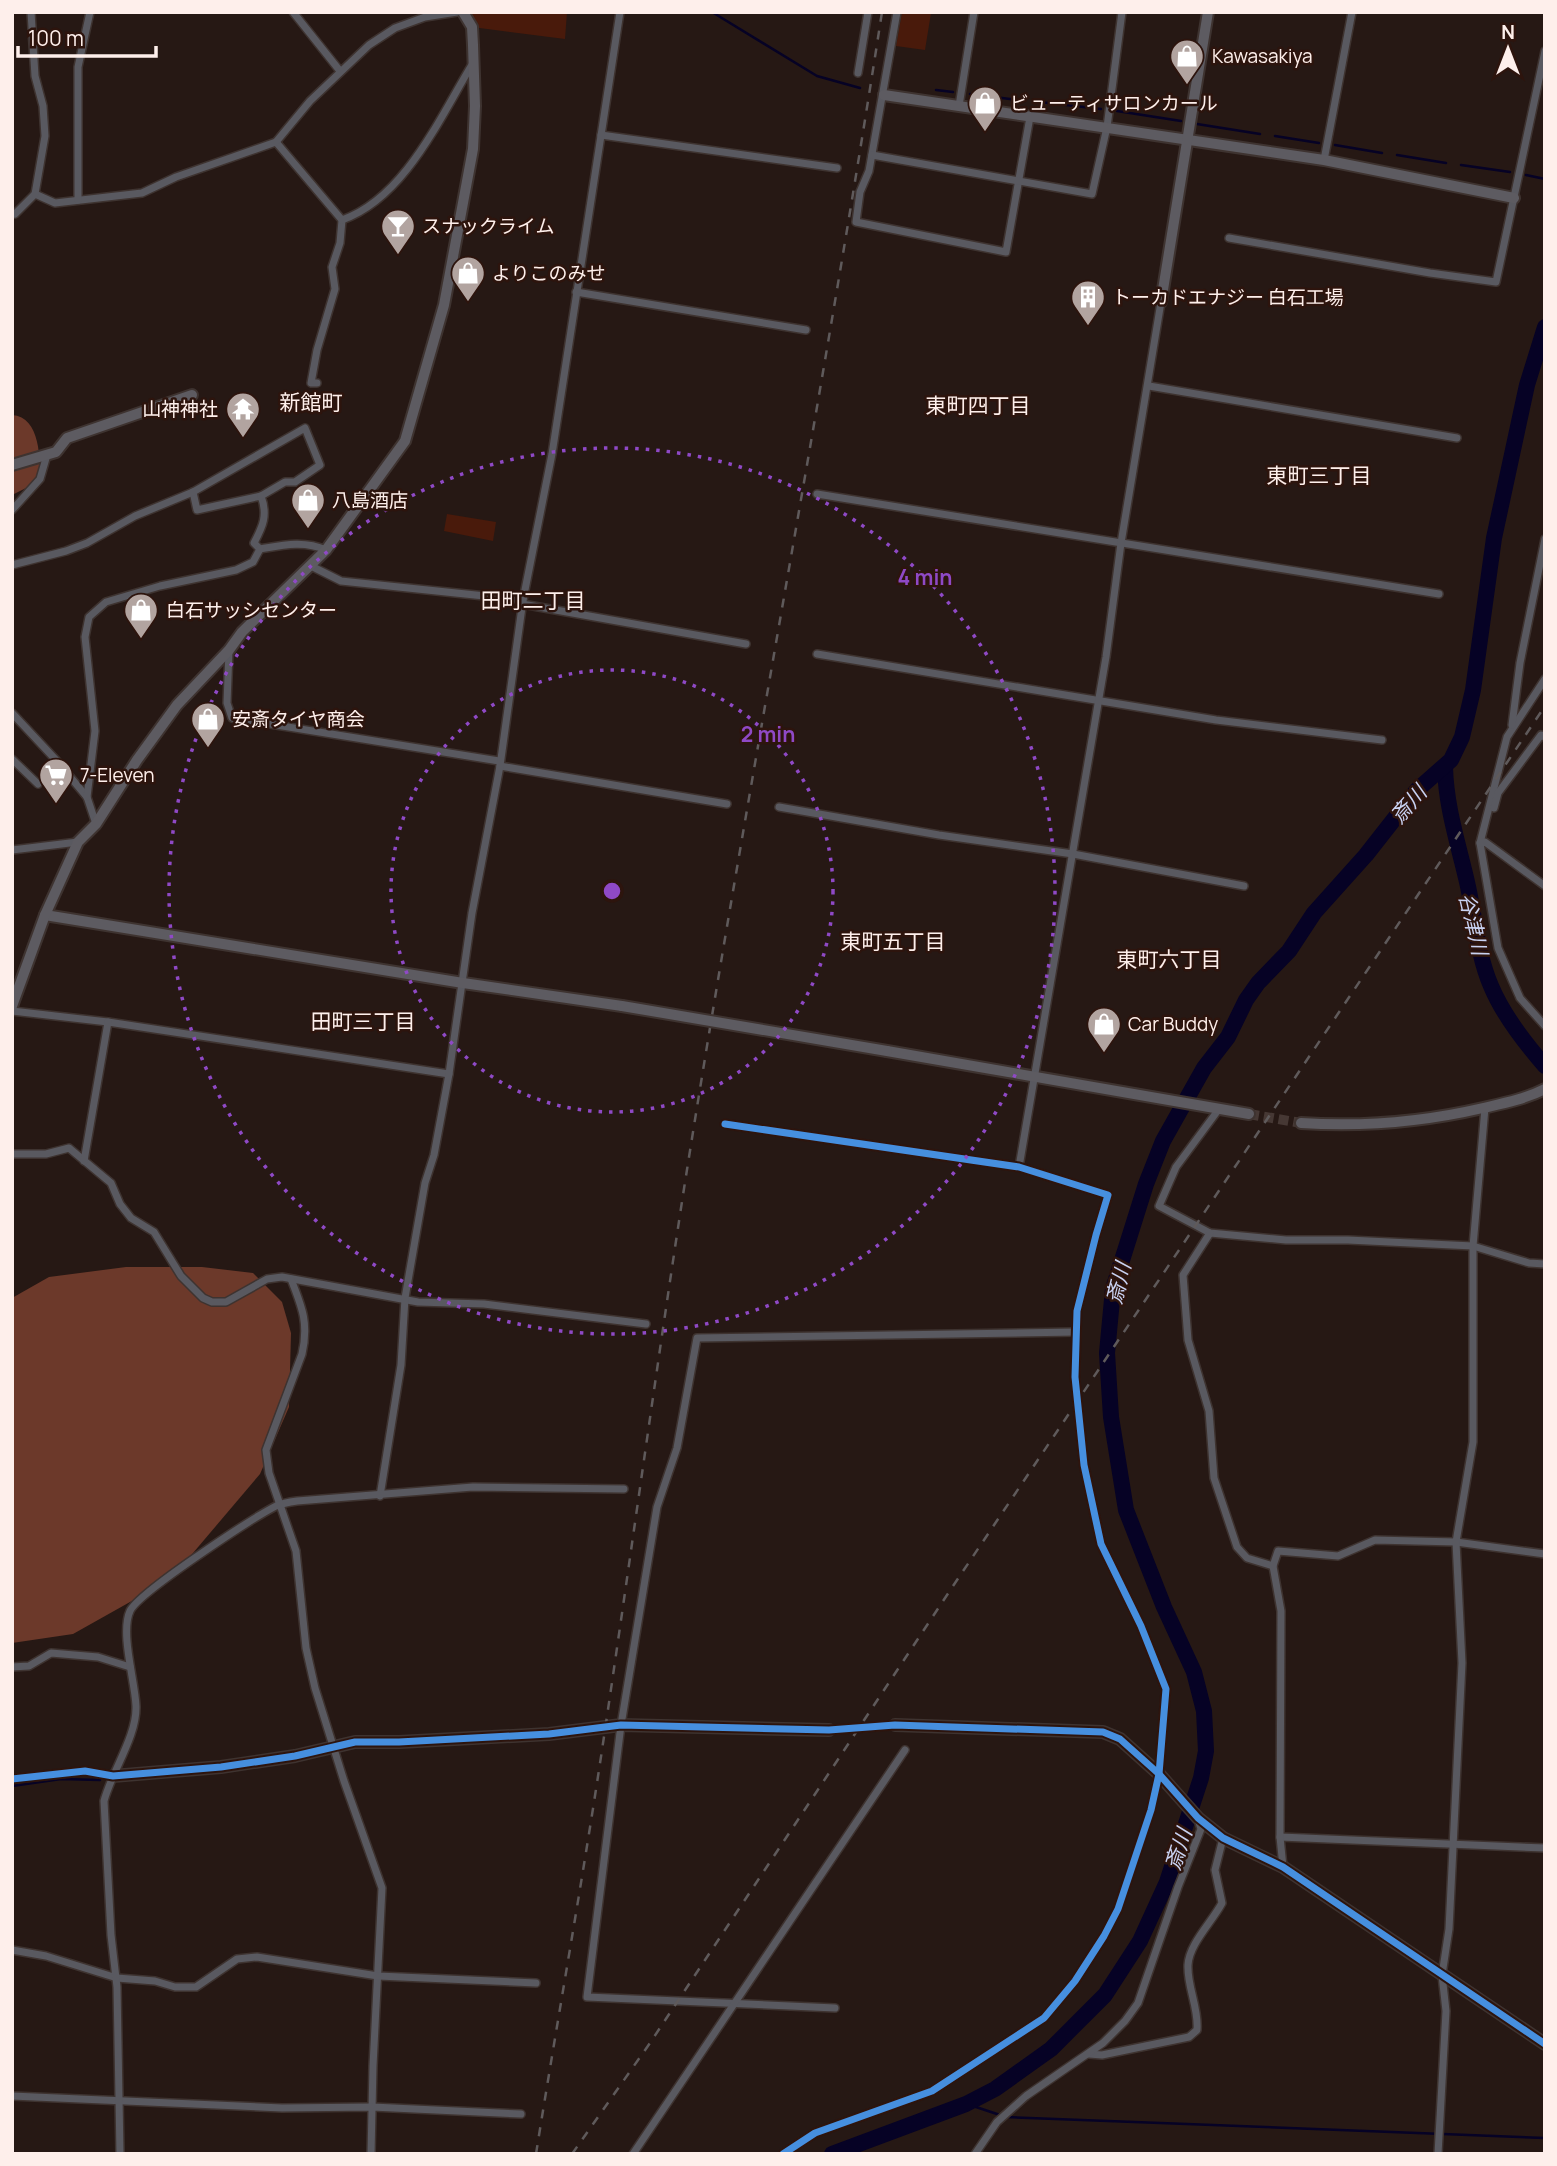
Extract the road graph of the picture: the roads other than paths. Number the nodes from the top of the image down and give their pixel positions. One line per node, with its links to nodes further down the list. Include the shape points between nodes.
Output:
1 (31, 12): 28 (street, via 45,136)
2 (90, 12): 30 (street, via 78,67)
3 (293, 12): 15 (street)
4 (457, 12): 15 (street, via 395,27)
5 (463, 12): 14 (street, via 472,27)
6 (620, 12): 21 (street)
7 (868, 12): 16 (street)
8 (898, 12): 17 (street)
9 (974, 12): 18 (street)
10 (1122, 12): 20 (street)
11 (1208, 12): 22 (street)
12 (1352, 12): 25 (street)
13 (1545, 51): 29 (street)
14 (474, 61): 32 (street, via 412,164 361,214); 50 (street, via 472,149 443,305 419,395 405,441)
15 (340, 71): 23 (street)
16 (858, 73)
17 (884, 94): 18 (street); 24 (street)
18 (959, 106): 19 (street)
19 (1030, 117): 20 (street); 27 (street)
20 (1107, 127): 22 (street); 27 (street, via 1092,194)
21 (601, 135): 26 (street); 34 (street)
22 (1187, 139): 25 (street); 35 (street)
23 (276, 142): 30 (street, via 142,193); 32 (street)
24 (872, 155): 27 (street); 27 (street, via 856,222 1006,252)
25 (1324, 160): 29 (street)
26 (837, 168)
27 (1020, 180)
28 (35, 194): 30 (street, via 55,203); 31 (street)
29 (1514, 198): 33 (street, via 1496,282)
30 (78, 201)
31 (15, 214)
32 (342, 220): 37 (street, via 332,267 335,289 311,383)
33 (1229, 238)
34 (576, 292): 36 (street); 54 (street, via 552,454)
35 (1161, 302): 38 (street)
36 (806, 330)
37 (317, 383)
38 (1149, 386): 40 (street); 48 (street)
39 (192, 395): 41 (street, via 67,438 56,452)
40 (1457, 438)
41 (47, 455): 42 (street); 46 (street, via 40,478)
42 (12, 465)
43 (193, 492): 45 (street, via 197,510); 45 (street, via 305,428 320,465); 51 (street, via 66,551)
44 (817, 494): 48 (street)
45 (261, 496): 49 (street, via 266,509 254,543)
46 (12, 510)
47 (1545, 539): 61 (street)
48 (1121, 544): 53 (street); 59 (street)
49 (260, 549): 50 (street, via 294,544); 67 (street, via 253,562 236,570 134,593 106,602 89,617 85,637 95,731)
50 (326, 550): 52 (street)
51 (12, 565)
52 (310, 566): 54 (street, via 341,581); 56 (street)
53 (1439, 594)
54 (522, 602): 55 (street); 65 (street)
55 (746, 644)
56 (229, 650): 65 (street, via 227,703 232,718); 70 (street, via 177,705)
57 (817, 654): 59 (street)
58 (1545, 679): 61 (street)
59 (1098, 699): 63 (street, via 1216,720); 74 (street)
60 (12, 713): 67 (street)
61 (1511, 729): 72 (street)
62 (1545, 737): 72 (street, via 1541,735 1498,793)
63 (1382, 740)
64 (12, 759): 66 (street)
65 (500, 763): 68 (street); 78 (street)
66 (38, 783)
67 (87, 797): 70 (street)
68 (727, 804)
69 (779, 807): 74 (street)
70 (96, 824): 71 (street)
71 (78, 842): 73 (street); 77 (street)
72 (1483, 843): 76 (street); 81 (street, via 1498,948 1520,998)
73 (12, 850)
74 (1073, 854): 75 (street); 83 (street)
75 (1244, 886)
76 (1545, 886)
77 (45, 915): 78 (street); 79 (street, via 18,979)
78 (463, 983): 82 (street); 83 (street, bridge)
79 (12, 1009): 80 (street)
80 (108, 1022): 82 (street); 91 (street)
81 (1545, 1026)
82 (449, 1074): 97 (street)
83 (1035, 1075): 85 (street); 92 (street)
84 (1545, 1089): 86 (street)
85 (1216, 1108): 87 (street); 93 (street, via 1176,1167 1159,1206)
86 (1485, 1108): 88 (street, via 1434,1119); 94 (street)
87 (1249, 1114)
88 (1301, 1123)
89 (725, 1124): 92 (street)
90 (12, 1154): 91 (street, via 46,1154 69,1148)
91 (84, 1161): 96 (street, via 111,1183 131,1218 155,1232 181,1276 203,1298 226,1302 267,1279)
92 (1019, 1167): 99 (street, via 1108,1195 1077,1311)
93 (1210, 1233): 94 (street, via 1286,1241); 105 (street, via 1183,1275 1188,1340 1209,1411 1214,1478 1237,1547 1247,1558)
94 (1473, 1246): 95 (street); 103 (street, via 1473,1442)
95 (1545, 1264)
96 (291, 1279): 97 (street); 102 (street, via 306,1318 306,1339 266,1450)
97 (405, 1298): 98 (street); 101 (street, via 401,1365)
98 (646, 1324)
99 (1076, 1332): 108 (street, via 697,1338 677,1448 657,1507); 114 (street, via 1075,1377 1084,1465 1101,1545 1166,1689)
100 (624, 1489): 101 (street, via 472,1488)
101 (380, 1496): 102 (street)
102 (279, 1504): 107 (street, via 221,1540 130,1610); 111 (street, via 296,1551 306,1647)
103 (1456, 1542): 104 (street); 105 (street, via 1375,1541 1338,1556 1278,1551); 119 (street, via 1462,1663)
104 (1545, 1554)
105 (1273, 1566): 117 (street, via 1281,1611)
106 (12, 1667): 107 (street, via 29,1666 51,1653 98,1657)
107 (130, 1667): 113 (street, via 134,1723)
108 (621, 1725): 110 (street); 111 (street, via 549,1734 355,1742); 127 (street, via 587,1997)
109 (895, 1725): 114 (street, via 1103,1732 1121,1739)
110 (829, 1730)
111 (332, 1747): 113 (street, via 221,1767); 124 (street, via 382,1888)
112 (905, 1750): 127 (street)
113 (113, 1776): 115 (street, via 85,1771); 125 (street, via 104,1801)
114 (1161, 1777): 116 (street); 138 (street, via 1118,1909 1075,1981 1044,2018 932,2091 814,2133)
115 (12, 1779)
116 (1198, 1818): 118 (street); 130 (street, via 1201,1829 1138,2003 1104,2043)
117 (1280, 1837): 119 (street); 121 (street)
118 (1223, 1838): 121 (street); 130 (street, via 1215,1870 1222,1903 1188,1965 1197,2030 1189,2037)
119 (1452, 1845): 120 (street); 123 (street)
120 (1545, 1848)
121 (1283, 1867): 123 (street)
122 (12, 1950): 125 (street)
123 (1443, 1975): 129 (street); 140 (street, via 1446,2011)
124 (379, 1976): 125 (street, via 257,1957 237,1959 196,1987); 126 (street); 133 (street)
125 (117, 1978): 132 (street)
126 (536, 1983)
127 (734, 2003): 128 (street); 137 (street)
128 (835, 2008)
129 (1545, 2043)
130 (1088, 2054): 139 (street, via 1026,2096 997,2122)
131 (12, 2096): 132 (street)
132 (118, 2101): 133 (street); 135 (street)
133 (372, 2107): 134 (street); 136 (street)
134 (521, 2115)
135 (120, 2154)
136 (371, 2154)
137 (633, 2154)
138 (783, 2154)
139 (975, 2154)
140 (1438, 2154)

